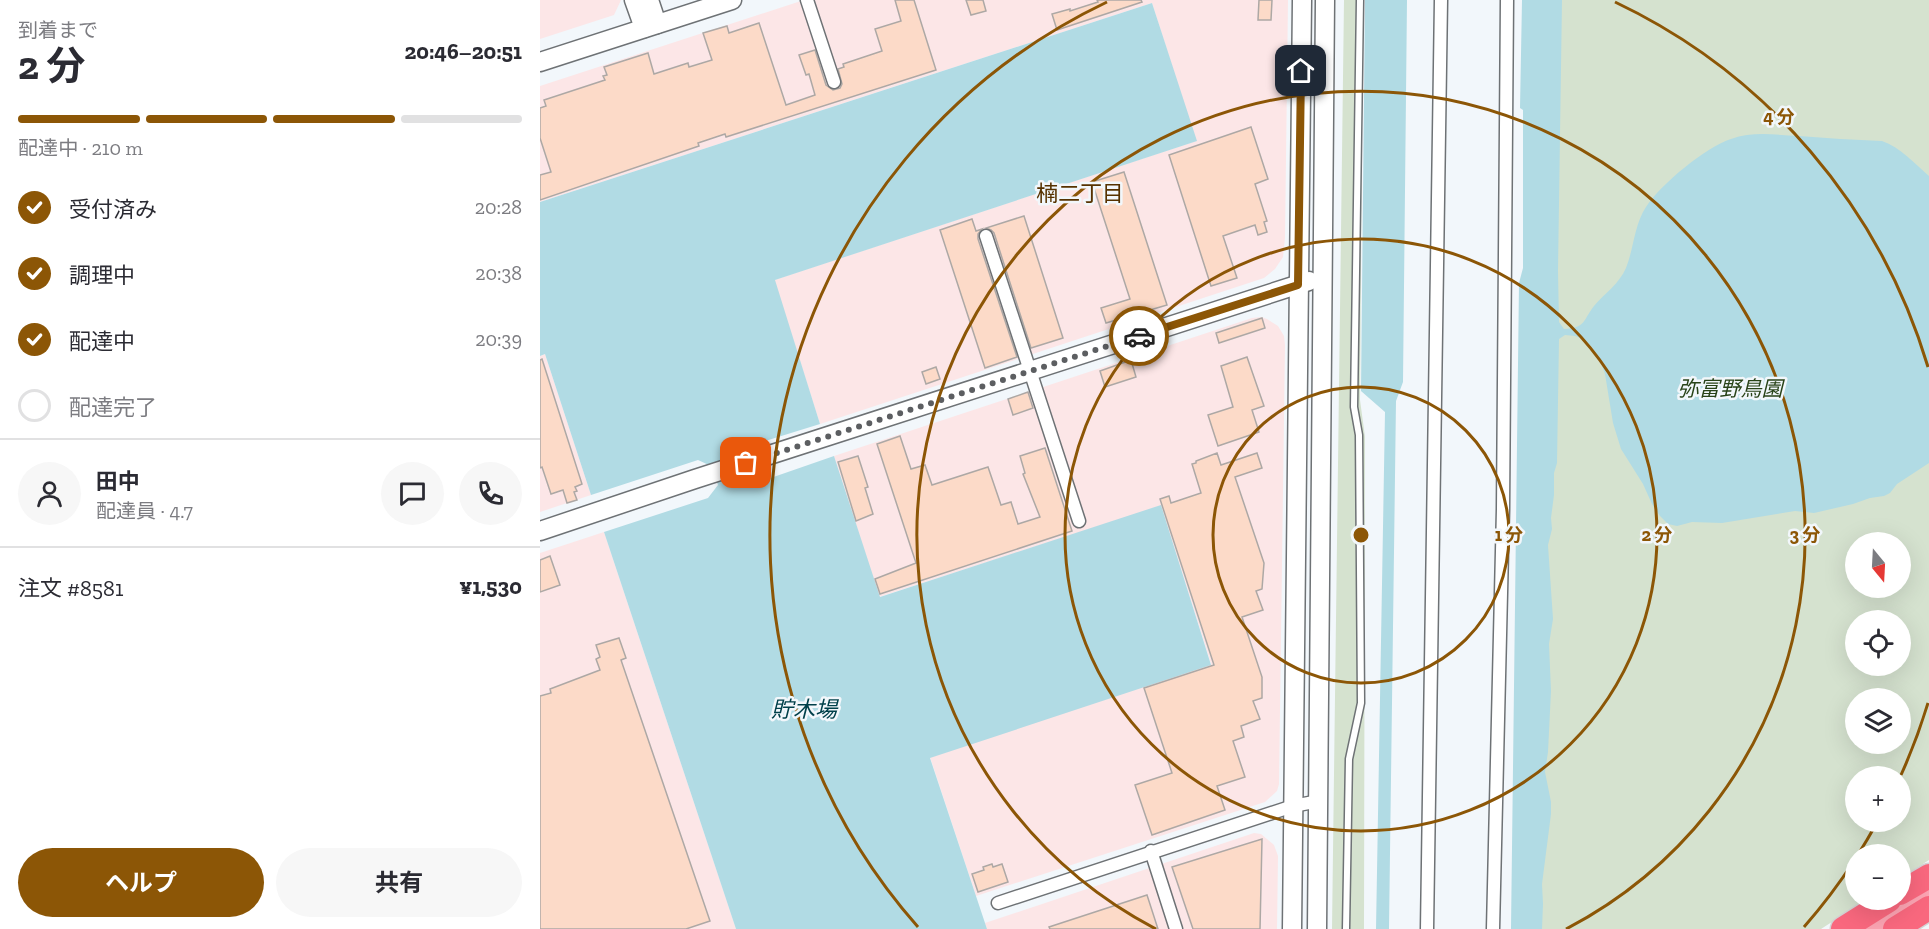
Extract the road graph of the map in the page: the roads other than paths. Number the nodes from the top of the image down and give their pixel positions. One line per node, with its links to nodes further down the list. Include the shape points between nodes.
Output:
1 (634, 0): 10 (street)
2 (649, 0): 10 (street)
3 (732, 0): 10 (street)
4 (807, 0): 12 (street)
5 (1302, 0): 15 (street)
6 (1325, 0): 14 (street)
7 (1360, 0): 32 (lane, via 1354,407 1359,435 1361,702 1349,759)
8 (1441, 0): 33 (street)
9 (1507, 0): 34 (street, via 1503,509)
10 (650, 26): 11 (street)
11 (540, 62)
12 (834, 82)
13 (986, 236): 16 (street)
14 (1323, 277): 15 (street); 19 (street)
15 (1298, 285): 16 (street); 20 (street)
16 (1030, 371): 17 (street); 18 (street)
17 (1079, 521)
18 (540, 531)
19 (1319, 801): 20 (street); 31 (street)
20 (1293, 806): 21 (street); 30 (street)
21 (1151, 851): 25 (street); 29 (street)
22 (1929, 876): 23 (highway)
23 (1911, 887)
24 (1929, 890): 36 (main road)
25 (998, 903)
26 (1929, 908): 37 (highway)
27 (1872, 910): 35 (highway)
28 (1929, 918): 38 (main road)
29 (1176, 929)
30 (1292, 929)
31 (1317, 929)
32 (1346, 929)
33 (1427, 929)
34 (1493, 929)
35 (1843, 929)
36 (1871, 929)
37 (1895, 929)
38 (1912, 929)

